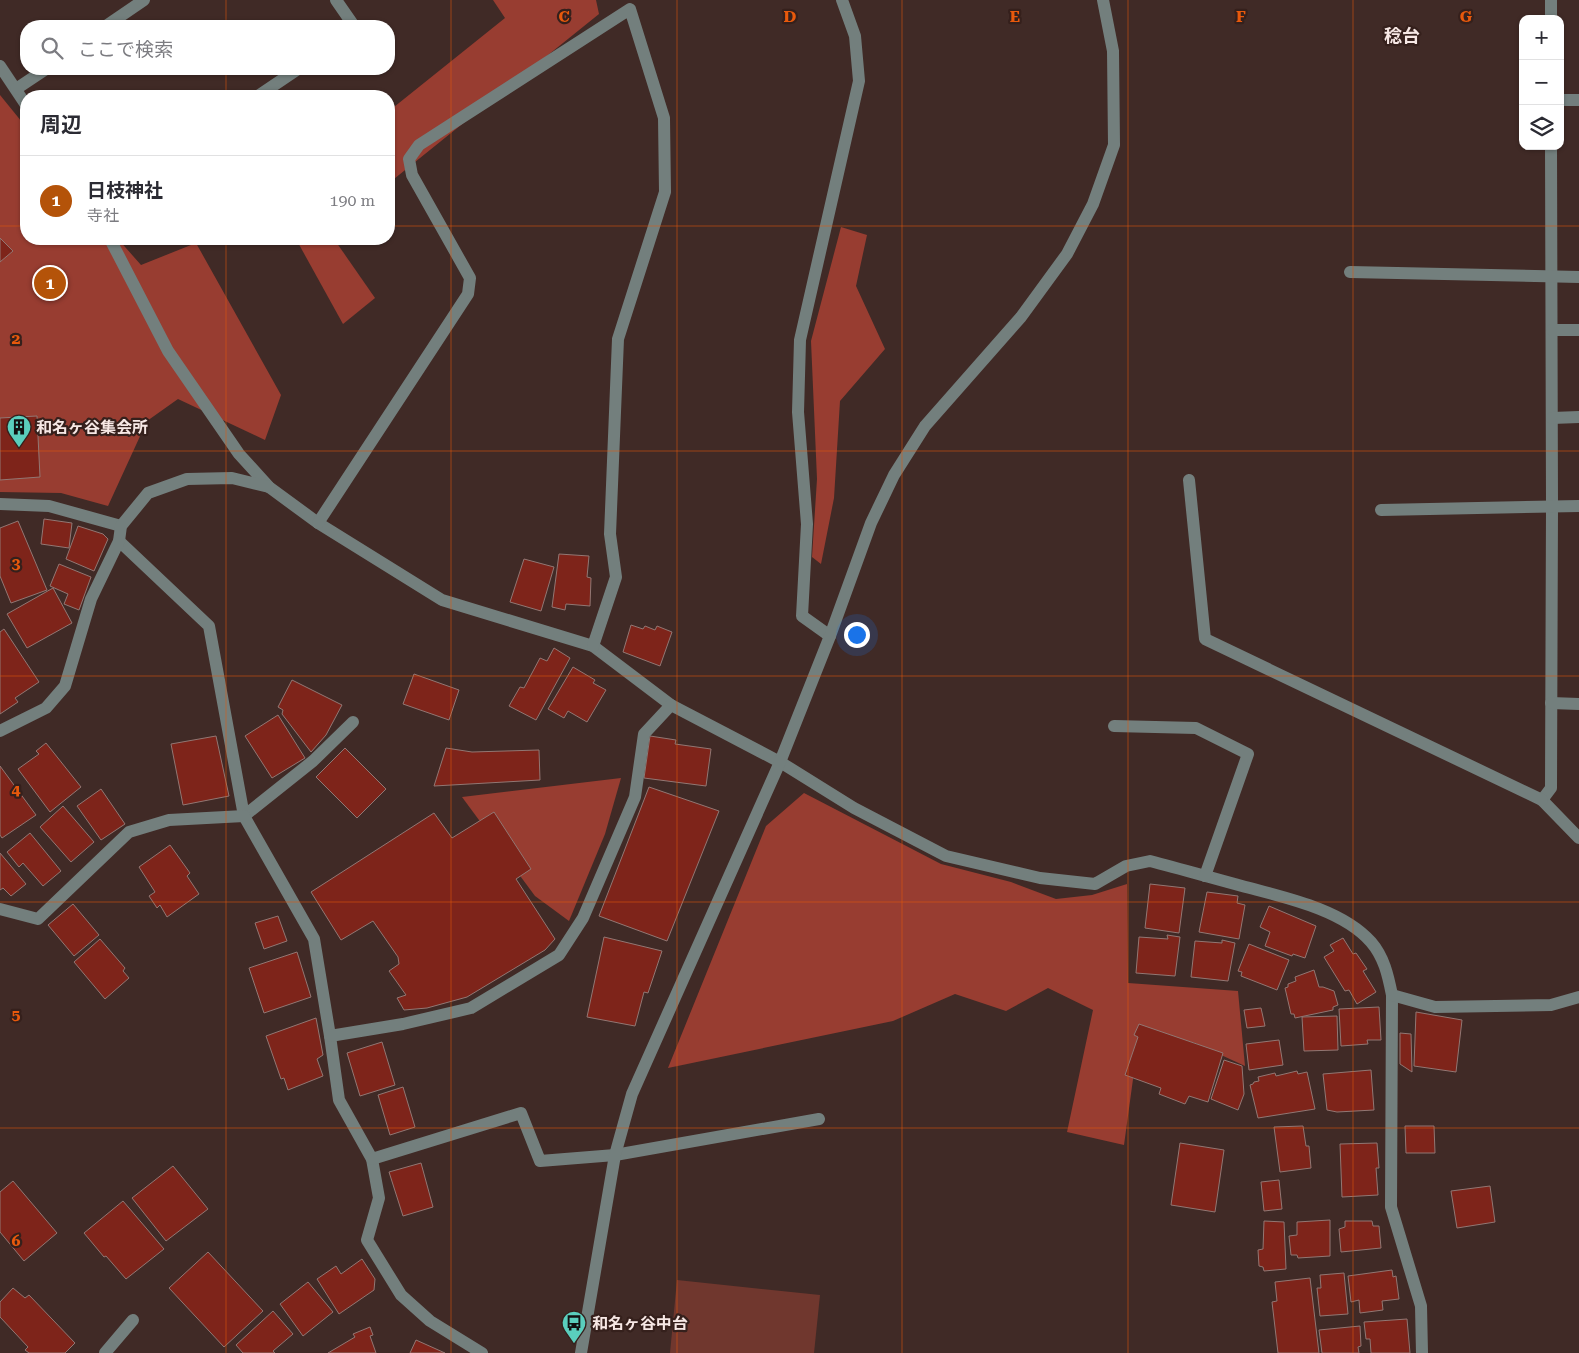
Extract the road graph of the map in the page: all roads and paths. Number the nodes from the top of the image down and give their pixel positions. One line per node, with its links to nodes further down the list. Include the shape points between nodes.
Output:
1 (144, 0): 7 (street)
2 (336, 0): 8 (street)
3 (842, 0): 35 (street, via 855,36 859,81 800,340 798,412 807,524 802,616)
4 (1103, 0): 35 (street, via 1113,51 1114,145 1093,204 1067,254 1021,317 925,426 894,475 871,523)
5 (1551, 0): 6 (street)
6 (1551, 15)
7 (115, 20)
8 (350, 20)
9 (0, 66): 12 (street)
10 (37, 75): 12 (street)
11 (289, 75): 13 (street)
12 (16, 89): 14 (street)
13 (267, 90)
14 (20, 95)
15 (1564, 100): 16 (street)
16 (1579, 100)
17 (1551, 150): 21 (street)
18 (113, 245): 27 (street, via 168,351 239,454)
19 (1350, 272): 21 (street)
20 (1579, 277): 21 (street)
21 (1552, 278): 22 (street)
22 (1552, 330): 23 (street); 25 (street)
23 (1579, 330)
24 (1579, 417): 25 (street)
25 (1552, 418): 30 (street)
26 (1188, 480): 44 (street, via 1205,640)
27 (269, 486): 32 (street); 33 (street, via 232,478 187,479 148,494)
28 (0, 504): 33 (street, via 49,506)
29 (1579, 506): 30 (street)
30 (1552, 507): 31 (street); 37 (street)
31 (1381, 510)
32 (318, 523): 36 (street, via 442,600); 36 (street, via 468,294 470,278 412,175 409,160 419,146 630,9 664,118 665,192 618,339 610,534 616,577)
33 (121, 526): 34 (street)
34 (119, 541): 42 (street, via 91,599 65,686 46,708); 45 (street, via 209,626)
35 (830, 636): 43 (street)
36 (593, 646): 39 (street)
37 (1552, 704): 38 (street); 44 (street, via 1551,788)
38 (1579, 704)
39 (671, 705): 43 (street); 51 (street, via 644,734 635,796 583,918 558,955 471,1008)
40 (353, 722): 45 (street, via 313,761)
41 (1114, 726): 47 (street, via 1196,728 1248,754)
42 (0, 731)
43 (780, 762): 47 (street, via 854,808 946,856 1040,878 1095,884 1126,866 1150,861); 53 (street, via 632,1094)
44 (1542, 800): 46 (street)
45 (244, 816): 48 (street, via 169,820 129,832 38,919); 51 (street, via 314,939)
46 (1579, 838)
47 (1205, 876): 49 (street, via 1313,907 1346,921 1370,940 1380,954)
48 (0, 909)
49 (1392, 994): 50 (street, via 1435,1007 1551,1005); 59 (street, via 1391,1206 1421,1306)
50 (1579, 997)
51 (330, 1036): 54 (street, via 339,1100)
52 (819, 1119): 53 (street)
53 (615, 1155): 54 (street, via 540,1161 521,1113); 58 (street)
54 (372, 1160): 57 (street, via 379,1198 367,1240 401,1295 430,1321)
55 (133, 1320): 56 (street)
56 (105, 1353)
57 (482, 1353)
58 (582, 1353)
59 (1422, 1353)

